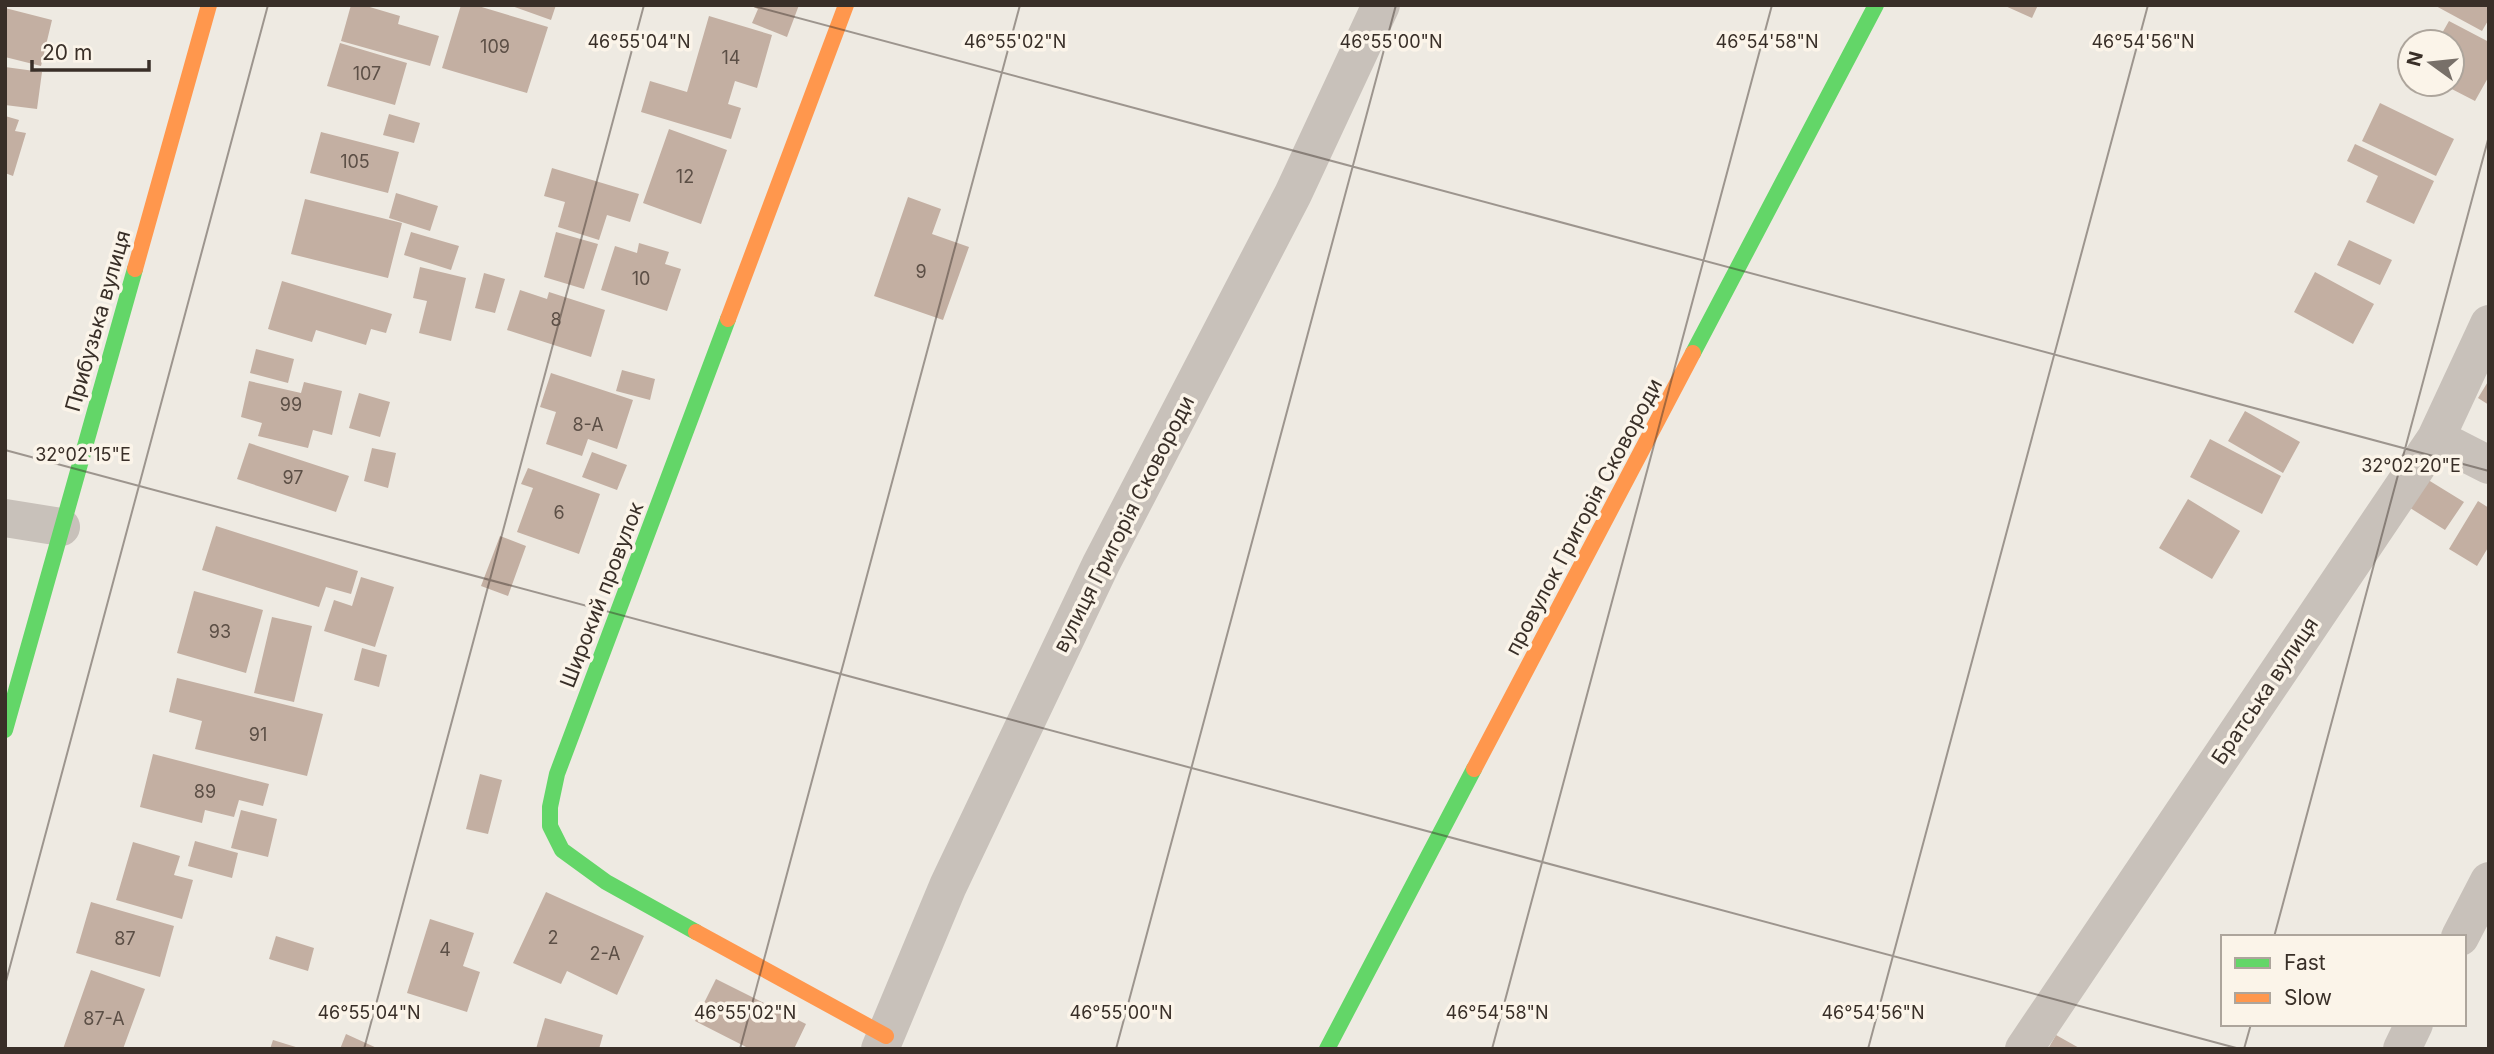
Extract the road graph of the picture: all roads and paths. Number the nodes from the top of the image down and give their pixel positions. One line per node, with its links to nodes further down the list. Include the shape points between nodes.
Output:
1 (209, 5): 9 (street, Прибузька вулиця)
2 (846, 5): 14 (street, Широкий провулок, via 557,774 550,826 562,850 606,882)
3 (1381, 5): 14 (street, вулиця Григорія Сковороди, via 1287,206 1101,564 948,886)
4 (1876, 5): 15 (street, провулок Григорія Сковороди)
5 (2489, 324): 6 (street, Братська вулиця)
6 (2436, 438): 7 (street); 16 (street, Братська вулиця)
7 (2489, 465)
8 (5, 518): 9 (street)
9 (61, 527): 10 (street, Прибузька вулиця)
10 (5, 730)
11 (2489, 881): 12 (street)
12 (2461, 935)
13 (2413, 1026): 17 (street)
14 (883, 1042)
15 (1327, 1049)
16 (2024, 1049)
17 (2402, 1049)

